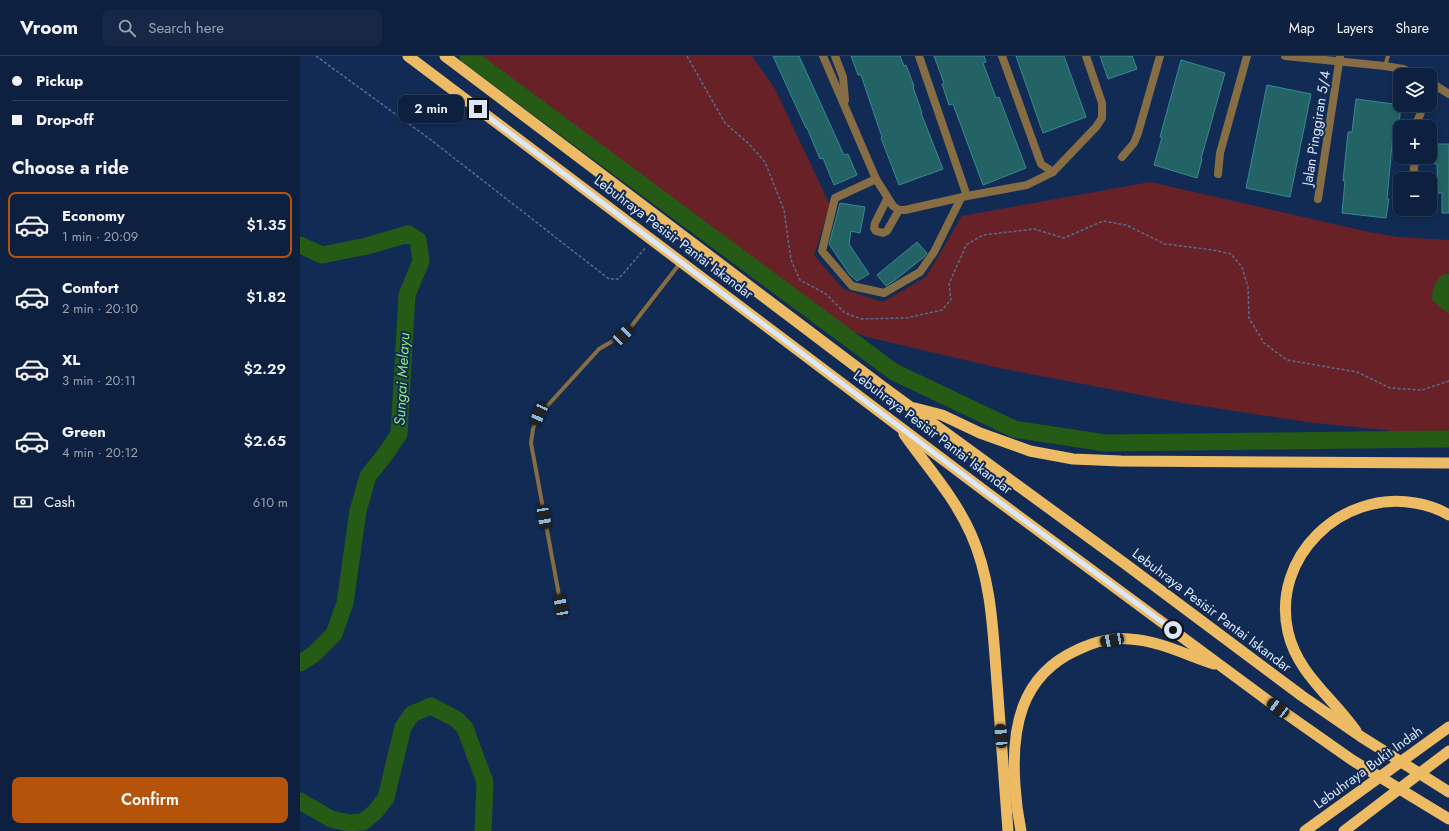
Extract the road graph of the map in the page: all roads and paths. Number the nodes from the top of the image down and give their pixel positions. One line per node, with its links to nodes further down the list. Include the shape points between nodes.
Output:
1 (316, 56): 28 (path, via 431,140 609,279 618,279)
2 (408, 56): 28 (highway, Lebuhraya Pesisir Pantai Iskandar)
3 (445, 56): 31 (highway, Lebuhraya Pesisir Pantai Iskandar)
4 (687, 56): 30 (path, via 725,123 765,162 784,210 791,260 800,280 826,294 845,313 862,319 906,318 942,310 951,300 949,284 966,245 983,235 1034,229 1064,238 1103,221 1126,225 1165,244 1230,254 1242,267 1248,287 1249,318 1264,343 1287,360 1357,372 1390,388 1422,390)
5 (823, 56): 19 (street)
6 (836, 56): 19 (street, via 844,83)
7 (919, 56): 24 (street)
8 (1002, 56): 21 (street, via 1041,164)
9 (1086, 56): 21 (street, via 1102,103 1102,118)
10 (1160, 56): 20 (street, via 1138,133 1134,143)
11 (1247, 56): 22 (street, via 1220,153)
12 (1289, 56): 14 (street)
13 (1388, 56): 15 (lane)
14 (1340, 58): 15 (street); 26 (street, Jalan Pinggiran 5/4)
15 (1384, 66): 16 (street)
16 (1397, 68)
17 (1437, 86): 18 (street)
18 (1449, 94)
19 (846, 107): 23 (street)
20 (1122, 157)
21 (1053, 172): 24 (street, via 1027,185)
22 (1218, 174)
23 (876, 179): 24 (street, via 836,198 822,251 852,286 884,293 920,272); 25 (street)
24 (964, 197): 27 (street)
25 (887, 199): 27 (street, via 893,206); 27 (street, via 875,223 876,231 886,231)
26 (1318, 199)
27 (902, 210)
28 (652, 240): 29 (highway, Lebuhraya Pesisir Pantai Iskandar)
29 (681, 262): 32 (highway, Lebuhraya Pesisir Pantai Iskandar); 35 (lane, via 630,328 599,349 539,414 533,429 531,443)
30 (1449, 381)
31 (910, 407): 33 (highway, via 942,415 980,433 1030,451 1073,459); 40 (highway, Lebuhraya Pesisir Pantai Iskandar, via 1302,696)
32 (897, 424): 36 (highway, Lebuhraya Pesisir Pantai Iskandar); 44 (highway, via 954,501 972,536 983,567 992,624)
33 (1449, 463)
34 (1449, 515): 40 (highway, via 1435,508 1396,501 1355,509 1343,514 1320,531 1302,552 1295,567 1285,604 1286,625 1292,647 1308,675)
35 (561, 606)
36 (1223, 666): 43 (highway, Lebuhraya Pesisir Pantai Iskandar, via 1352,760); 45 (highway, via 1172,648 1129,638 1095,643 1068,654 1055,663 1033,686 1022,708 1015,736 1014,777)
37 (1449, 721): 39 (highway)
38 (1449, 727): 39 (highway, Lebuhraya Bukit Indah)
39 (1434, 737): 46 (highway, Lebuhraya Bukit Indah)
40 (1364, 738): 42 (highway, Lebuhraya Pesisir Pantai Iskandar)
41 (1449, 751): 47 (highway)
42 (1449, 792)
43 (1449, 819)
44 (1008, 831)
45 (1021, 831)
46 (1305, 831)
47 (1344, 831)

